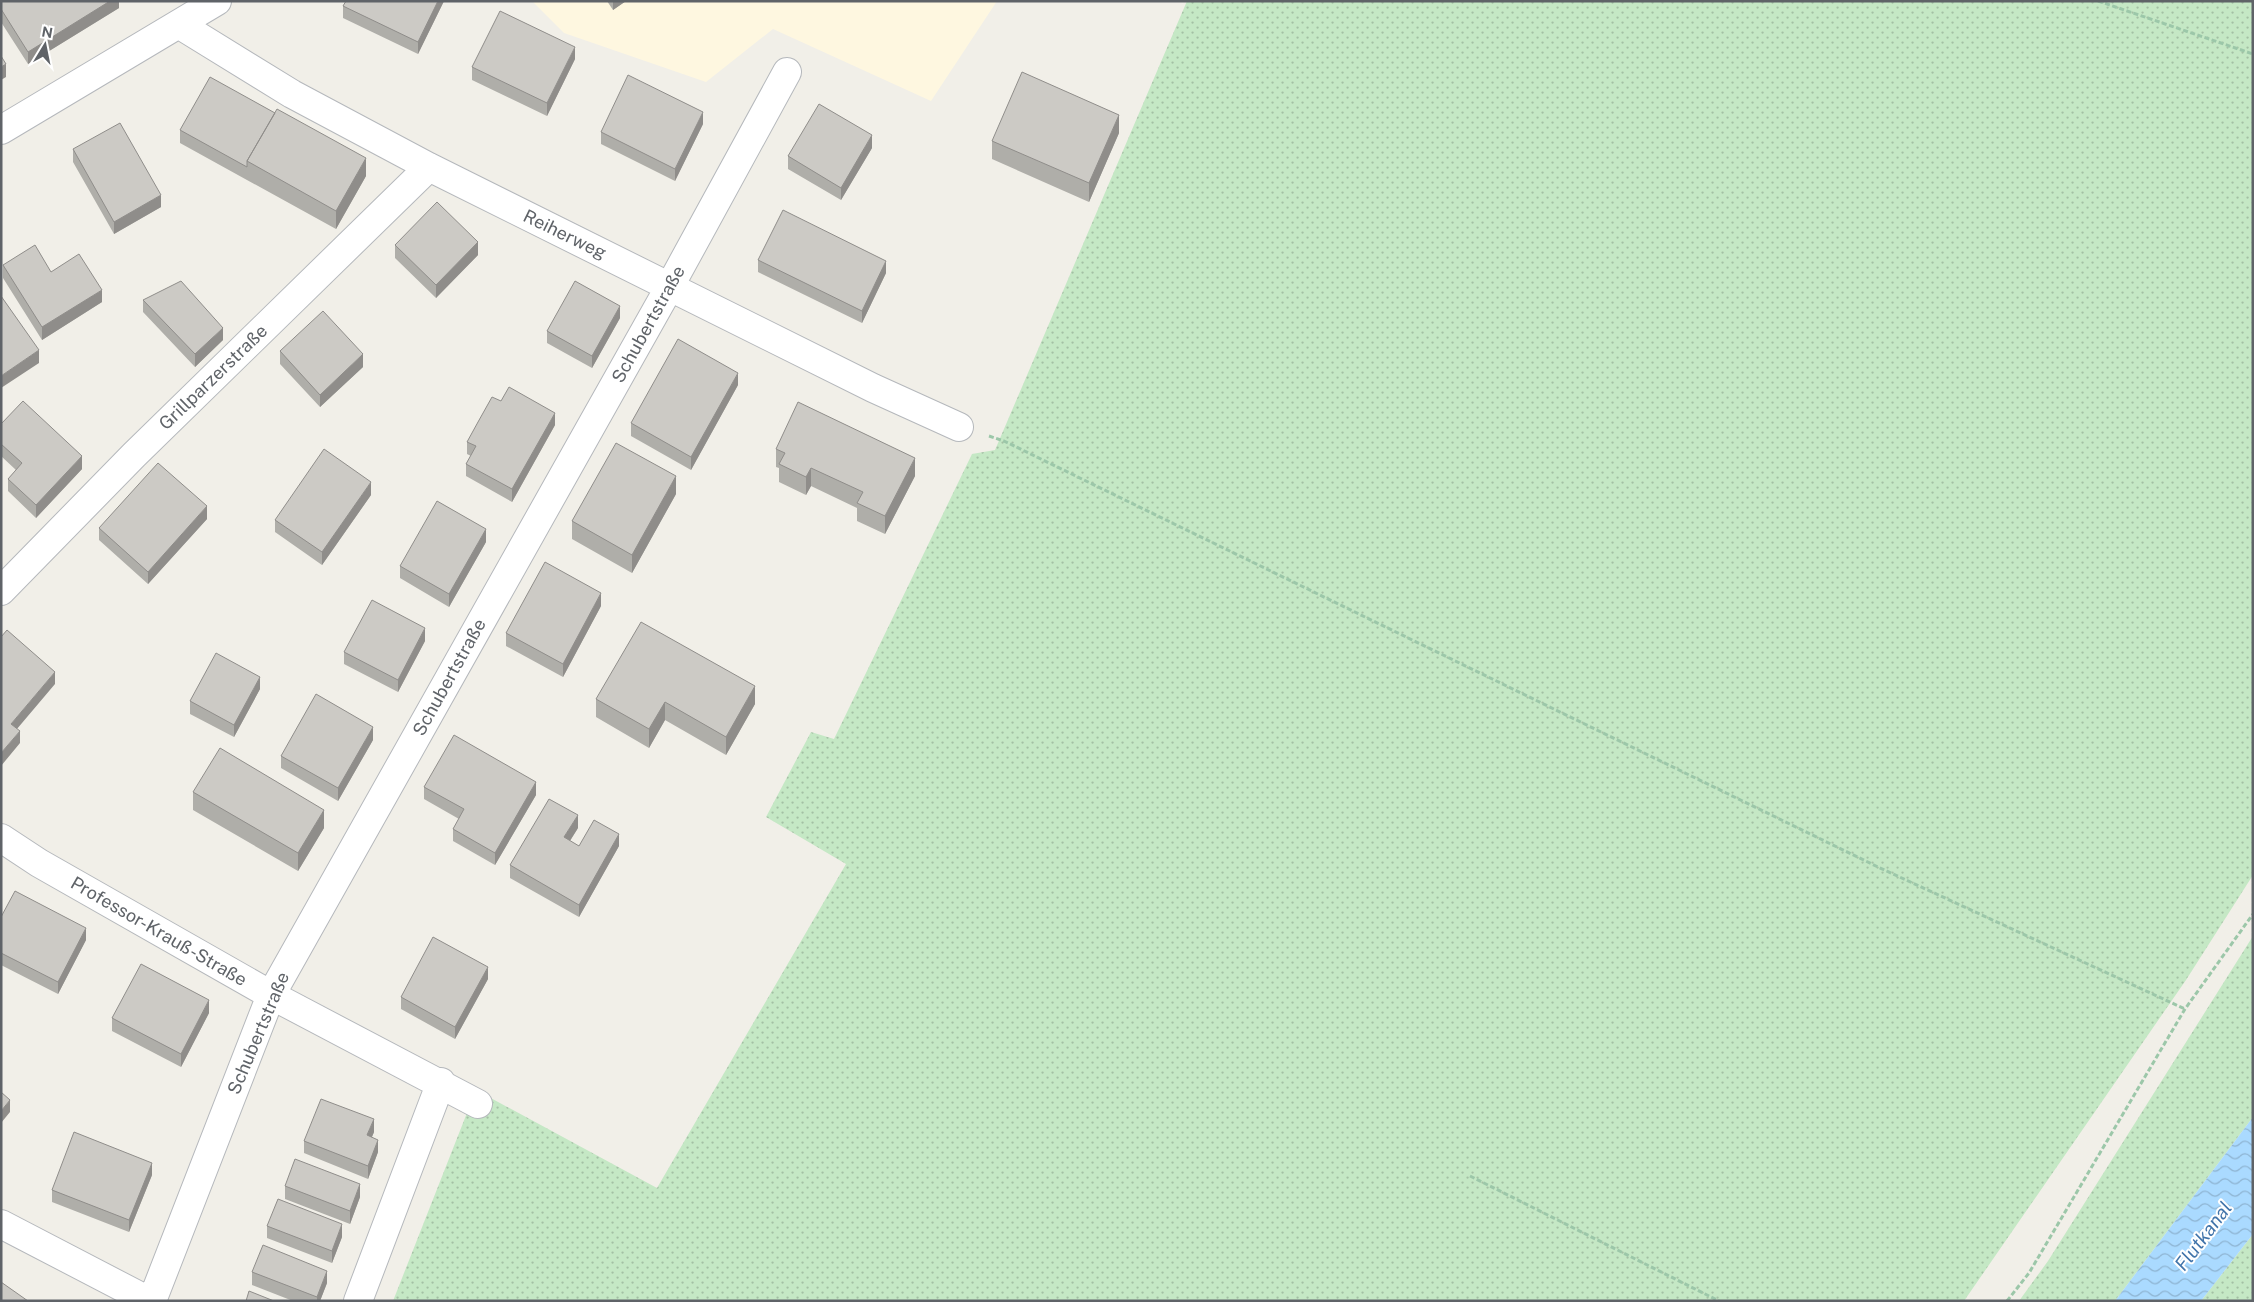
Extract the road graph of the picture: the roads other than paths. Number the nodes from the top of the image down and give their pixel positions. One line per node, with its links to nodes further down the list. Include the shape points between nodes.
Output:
1 (216, 1): 2 (street)
2 (180, 25): 4 (street); 5 (street, Reiherweg, via 292,94)
3 (787, 72): 6 (street, Schubertstraße)
4 (1, 130)
5 (429, 167): 6 (street, Reiherweg); 8 (street, Grillparzerstraße, via 134,455)
6 (670, 286): 7 (street, Reiherweg); 10 (street, Schubertstraße)
7 (959, 428)
8 (1, 592)
9 (1, 838): 10 (street, Professor-Krauß-Straße, via 39,864)
10 (270, 995): 11 (street, Professor-Krauß-Straße); 14 (street, Schubertstraße)
11 (441, 1082): 12 (street, Professor-Krauß-Straße); 15 (street)
12 (478, 1104)
13 (1, 1224): 14 (street)
14 (150, 1301)
15 (358, 1301)

